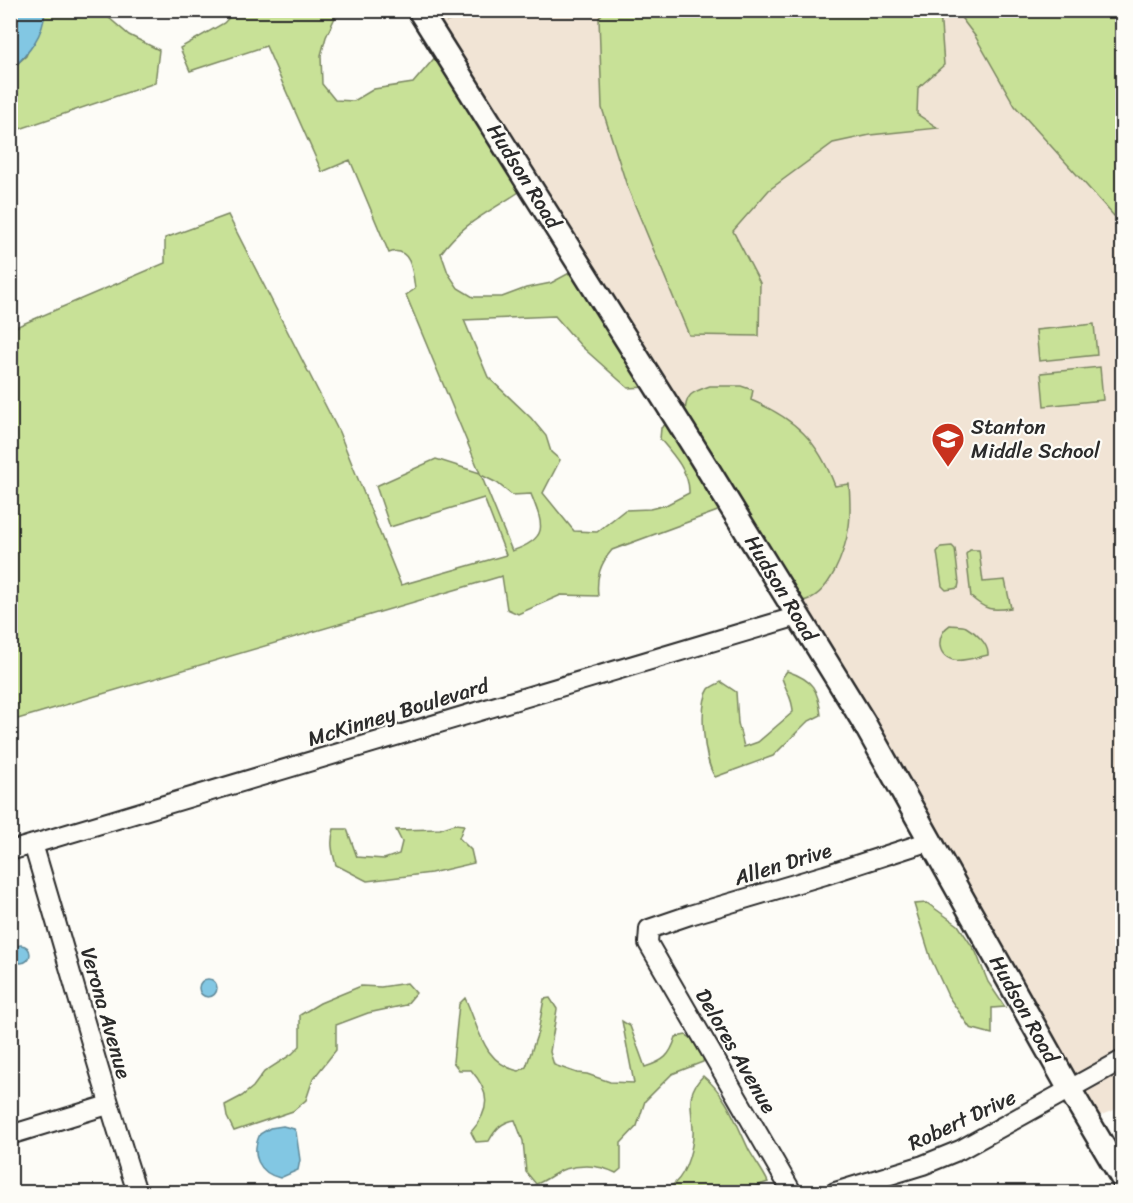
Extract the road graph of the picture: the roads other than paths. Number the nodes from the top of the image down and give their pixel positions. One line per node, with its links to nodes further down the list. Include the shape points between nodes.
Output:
1 (419, 10): 2 (street, Hudson Road)
2 (798, 616): 3 (street, Hudson Road); 4 (street, McKinney Boulevard)
3 (930, 841): 6 (street, Allen Drive); 8 (street, Hudson Road)
4 (33, 844): 5 (street, McKinney Boulevard); 9 (street, Verona Avenue)
5 (10, 851)
6 (649, 929): 13 (street, Delores Avenue, via 648,943)
7 (1122, 1060): 8 (street, Robert Drive)
8 (1070, 1090): 11 (street, Hudson Road); 14 (street, Robert Drive, via 960,1150)
9 (108, 1105): 10 (street); 12 (street, Verona Avenue)
10 (10, 1135)
11 (1122, 1178)
12 (137, 1192)
13 (792, 1192)
14 (835, 1192)

